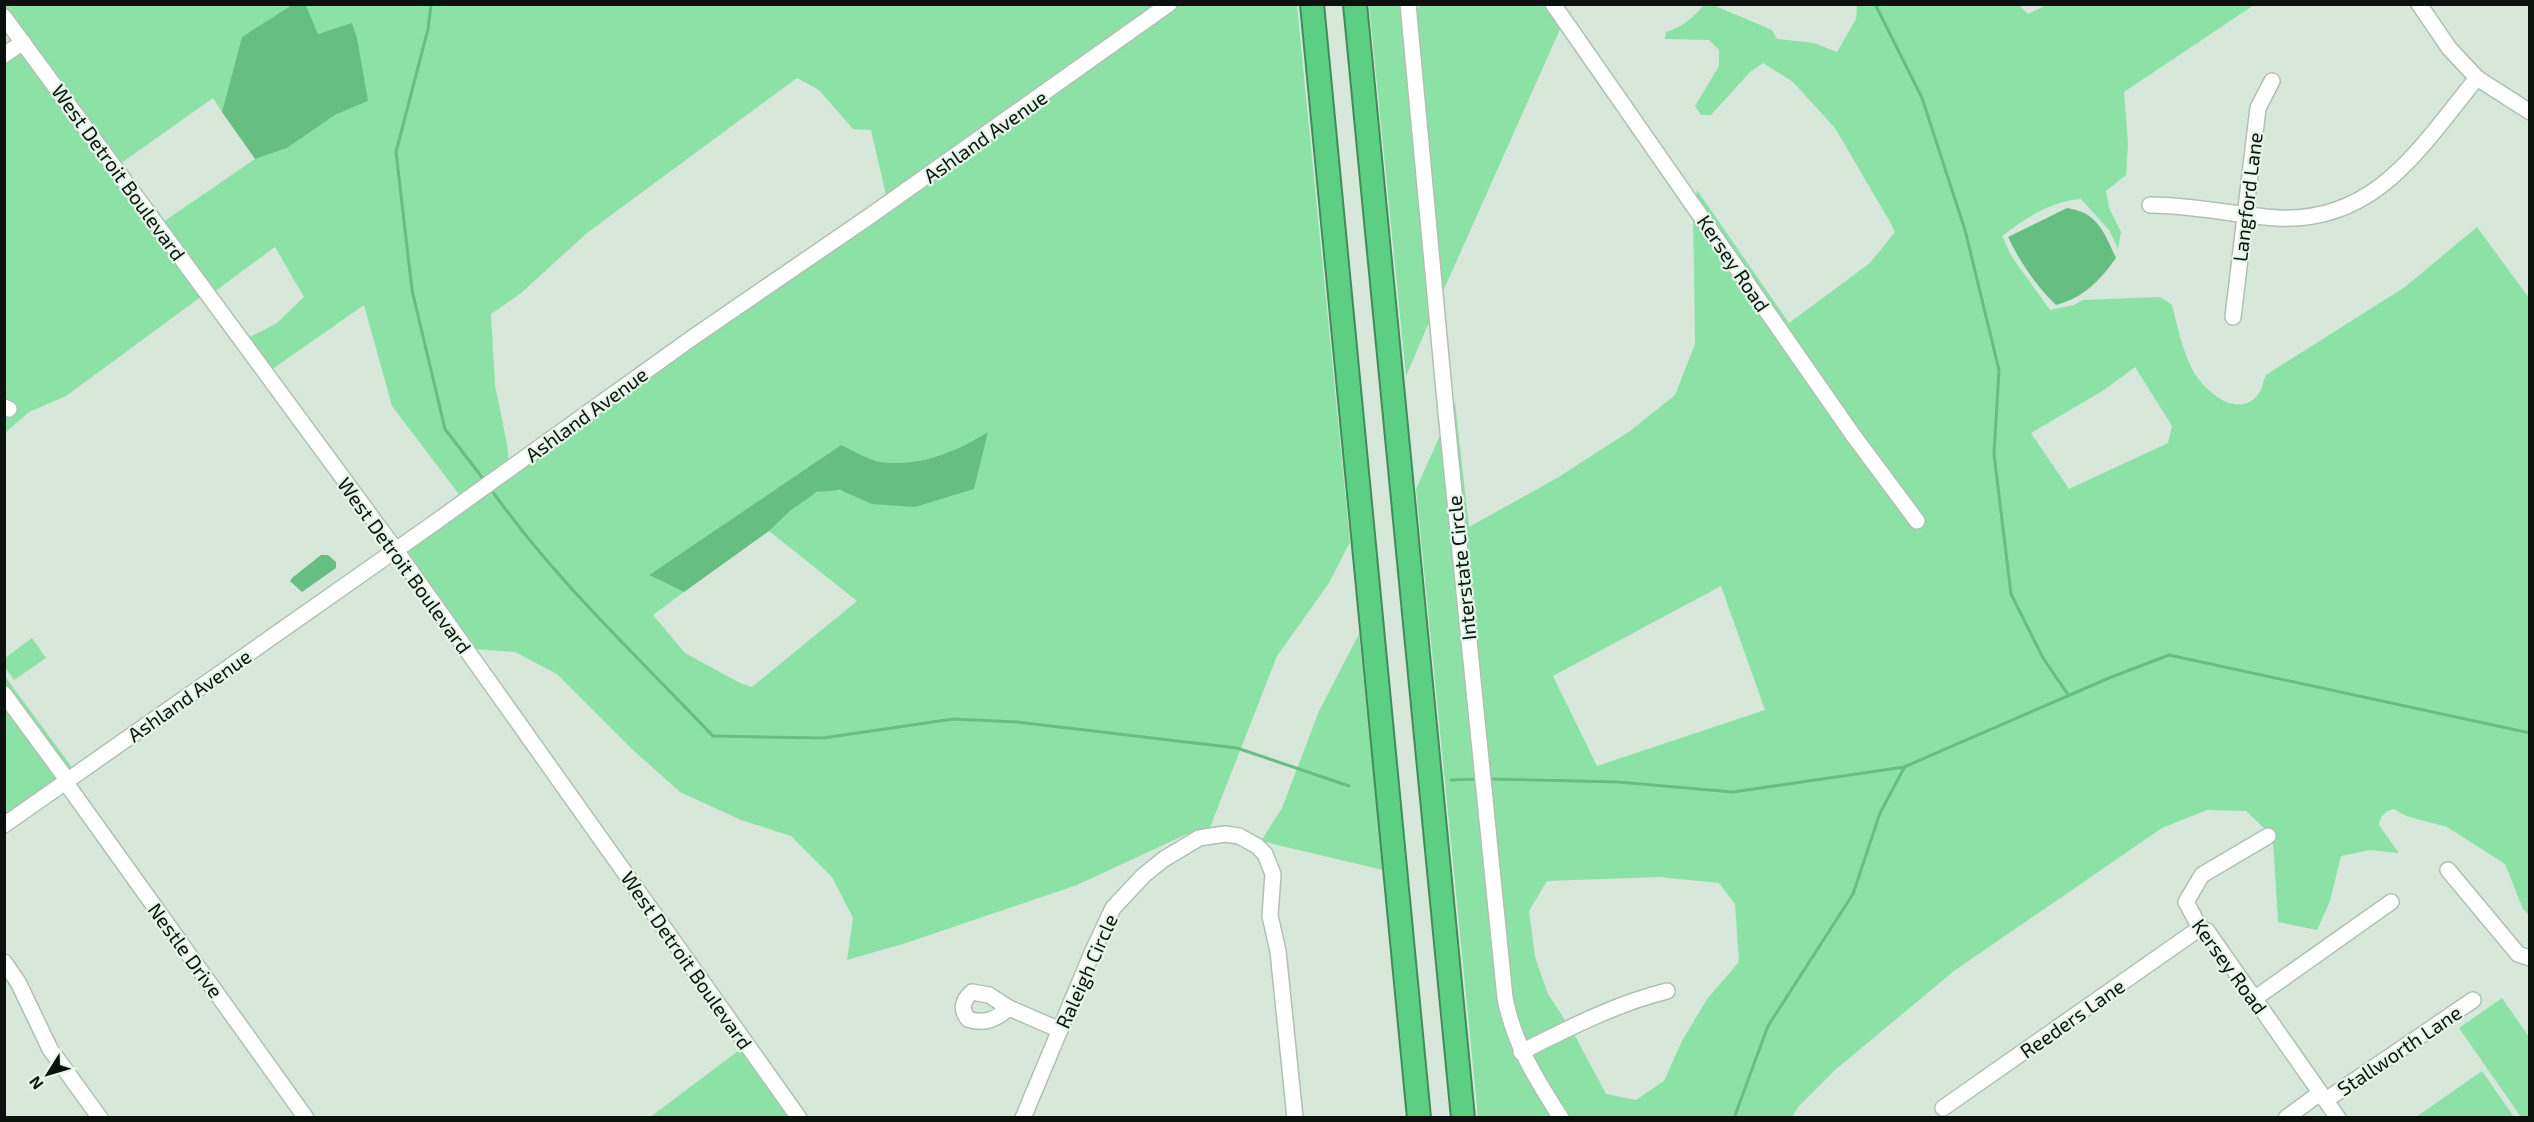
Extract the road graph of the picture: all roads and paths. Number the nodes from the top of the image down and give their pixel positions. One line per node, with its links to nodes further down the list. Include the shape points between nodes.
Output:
1 (1169, 4): 17 (street, Ashland Avenue)
2 (1311, 4): 41 (highway)
3 (1355, 4): 42 (highway)
4 (1408, 4): 33 (street, Interstate Circle, via 1484,805 1505,998)
5 (1553, 4): 16 (street, Kersey Road)
6 (2418, 4): 10 (street, via 2449,48)
7 (4, 17): 8 (street, West Detroit Boulevard)
8 (23, 42): 9 (street); 17 (street, West Detroit Boulevard)
9 (4, 55)
10 (2477, 78): 12 (street); 14 (street, via 2402,170 2372,194 2315,216)
11 (2272, 81): 14 (street, Langford Lane, via 2258,108)
12 (2529, 112)
13 (2150, 205): 14 (street)
14 (2246, 214): 15 (street, Langford Lane)
15 (2233, 317)
16 (1917, 521)
17 (395, 549): 19 (street, Ashland Avenue); 38 (street, West Detroit Boulevard)
18 (4, 694): 19 (street, Nestle Drive)
19 (67, 782): 20 (street, Ashland Avenue); 37 (street, Nestle Drive)
20 (4, 825)
21 (2268, 836): 24 (street, Kersey Road, via 2202,875 2186,902)
22 (2448, 870): 25 (street)
23 (2391, 902): 29 (street)
24 (2200, 928): 29 (street, Kersey Road, via 2207,931); 35 (street, Reeders Lane)
25 (2524, 956): 27 (street)
26 (4, 962): 36 (street, via 18,981 50,1049)
27 (2529, 970)
28 (1667, 991): 33 (street, via 1634,999)
29 (2254, 999): 34 (street, Kersey Road)
30 (2473, 1000): 34 (street, Stallworth Lane)
31 (1009, 1008): 32 (street)
32 (1060, 1029): 39 (street, Raleigh Circle); 40 (street, Raleigh Circle, via 1106,921 1123,896 1164,859 1199,838 1225,834 1248,839 1265,854 1273,874 1270,916 1278,951)
33 (1521, 1052): 43 (street, Interstate Circle)
34 (2323, 1097): 44 (street, Stallworth Lane); 45 (street, Kersey Road)
35 (1943, 1108)
36 (100, 1118)
37 (306, 1118)
38 (799, 1118)
39 (1023, 1118)
40 (1295, 1118)
41 (1419, 1118)
42 (1464, 1118)
43 (1561, 1118)
44 (2286, 1118)
45 (2338, 1118)

